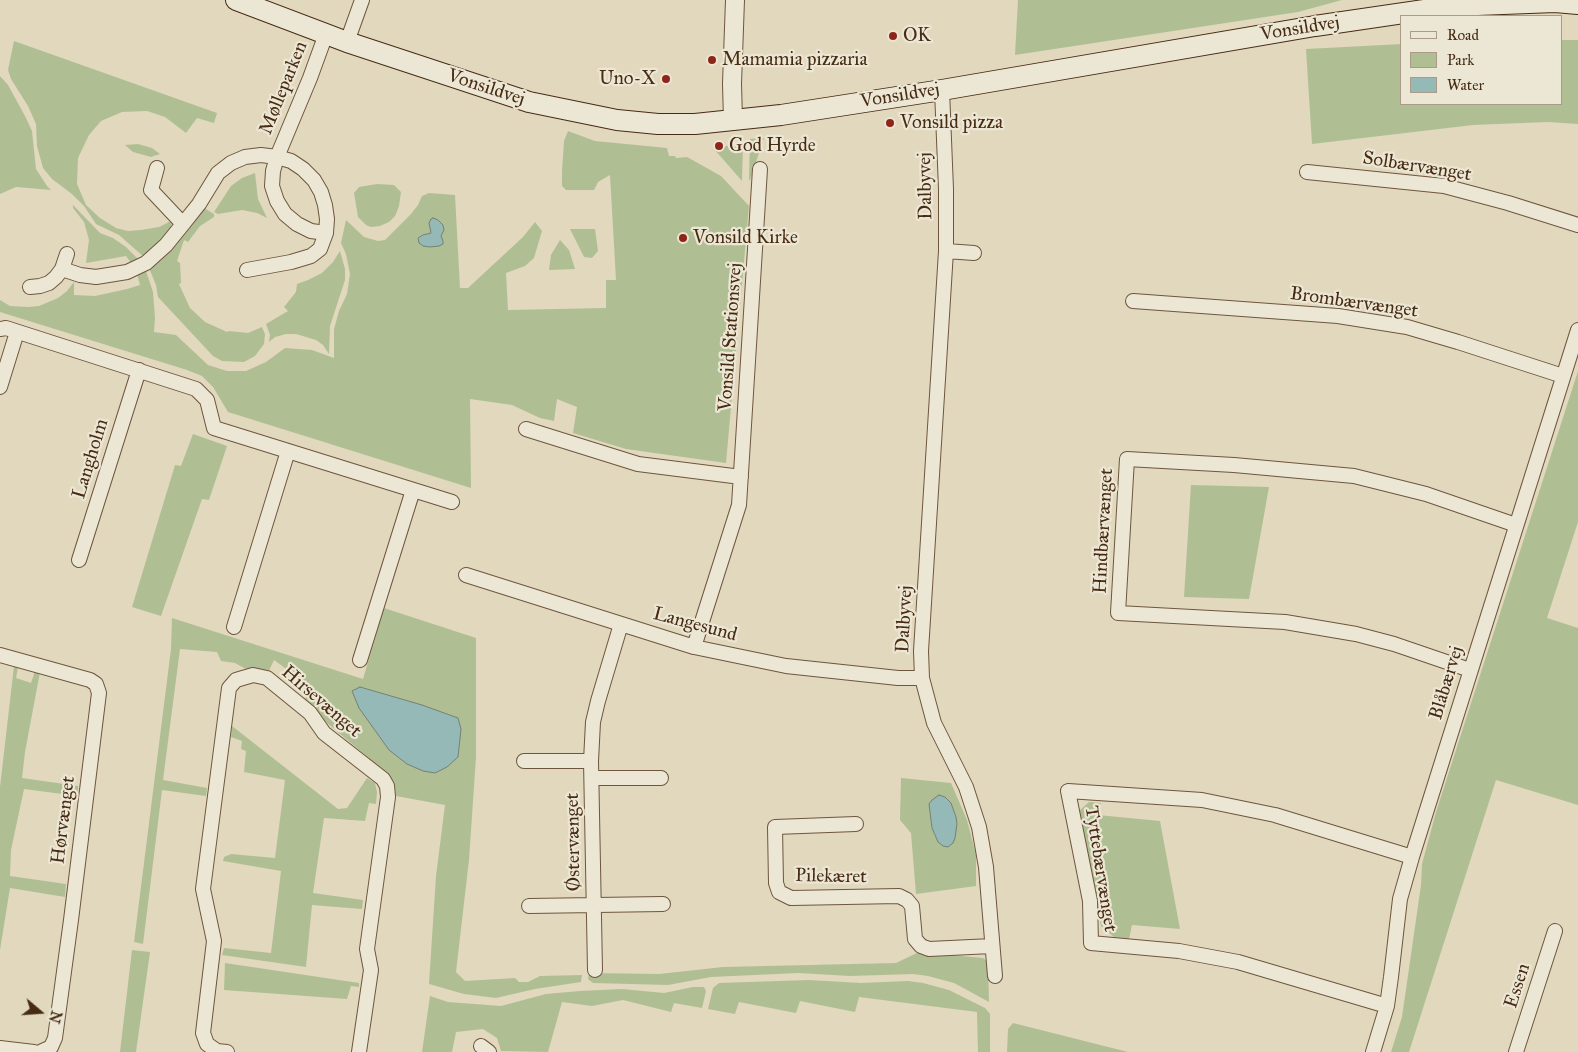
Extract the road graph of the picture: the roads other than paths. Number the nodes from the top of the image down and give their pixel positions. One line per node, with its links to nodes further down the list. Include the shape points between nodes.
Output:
1 (236, 0): 5 (main road, Vonsildvej)
2 (362, 0): 6 (street)
3 (735, 0): 8 (street)
4 (1578, 4): 7 (main road, Vonsildvej, via 1451,6)
5 (326, 34): 6 (main road, Vonsildvej); 9 (street, Mølleparken)
6 (346, 42): 8 (main road, Vonsildvej, via 529,102 568,111 658,124)
7 (942, 90): 8 (main road, Vonsildvej); 16 (street, Dalbyvej)
8 (733, 120)
9 (277, 157): 13 (street, Mølleparken, via 245,157 230,163 218,173); 15 (street, Mølleparken, via 291,161 314,180 326,205); 15 (street, Mølleparken, via 272,171 272,186 285,214 311,231)
10 (157, 168): 13 (street, via 151,190)
11 (760, 169): 31 (street, Vonsild Stationsvej)
12 (1307, 172): 14 (street, Solbærvænget, via 1444,186)
13 (183, 224): 19 (street, Mølleparken, via 146,263 127,272 96,277)
14 (1578, 225)
15 (326, 233): 20 (street, Mølleparken, via 320,249 311,256)
16 (946, 251): 17 (street); 43 (street, Dalbyvej, via 921,651)
17 (974, 253)
18 (67, 254): 19 (street)
19 (62, 270): 21 (street, via 49,283)
20 (248, 270)
21 (30, 287)
22 (1133, 301): 27 (street, Brombærvænget, via 1338,316 1407,328)
23 (0, 329): 25 (street)
24 (1578, 330): 27 (street, Blåbærvej)
25 (17, 332): 26 (street); 28 (street)
26 (139, 370): 30 (street, via 196,389 206,400 214,428); 35 (street, Langholm)
27 (1563, 376): 34 (street, Blåbærvej)
28 (0, 388)
29 (526, 429): 31 (street, via 638,464)
30 (288, 451): 32 (street); 38 (street)
31 (741, 477): 39 (street, Vonsild Stationsvej, via 739,504)
32 (413, 490): 33 (street); 41 (street)
33 (452, 502)
34 (1516, 525): 42 (street, Blåbærvej); 42 (street, Hindbærvænget, via 1426,494 1354,476 1234,465 1127,460 1118,613 1285,622 1356,634)
35 (79, 560)
36 (466, 575): 37 (street, Langesund)
37 (621, 624): 39 (street, Langesund); 45 (street, Østervænget, via 596,708)
38 (234, 627)
39 (694, 648): 43 (street, Langesund, via 786,666)
40 (0, 655): 60 (street, Hørvænget, via 90,680 96,684 99,693 55,1038 51,1047)
41 (360, 660)
42 (1470, 670): 49 (street, Blåbærvej)
43 (922, 678): 54 (street, Dalbyvej, via 934,723 966,787 980,827)
44 (524, 761): 45 (street)
45 (591, 761): 46 (street, Østervænget)
46 (592, 778): 47 (street, Østervænget); 51 (street, Østervænget)
47 (661, 778)
48 (856, 824): 54 (street, Pilekæret, via 775,827 779,892 791,898 899,896 912,906 915,939 921,946 929,949)
49 (1412, 857): 57 (street, Blåbærvej, via 1400,899); 57 (street, Tyttebærvænget, via 1275,815 1202,800 1068,791 1090,901 1091,944 1179,951 1238,962)
50 (663, 904): 51 (street, Østervænget)
51 (594, 905): 52 (street, Østervænget); 55 (street, Østervænget)
52 (529, 906)
53 (1555, 931): 64 (street, Essen)
54 (992, 946): 56 (street, Dalbyvej)
55 (596, 970)
56 (995, 976)
57 (1387, 1006): 63 (street, Blåbærvej)
58 (0, 1048): 59 (street)
59 (34, 1052)
60 (40, 1052)
61 (228, 1052): 62 (street, Hirsevænget, via 218,1051 207,1044 203,1033 214,941 202,889 229,688 236,680 253,675 267,678 310,713 324,732 383,779 387,786 367,949 371,970)
62 (359, 1052)
63 (1373, 1052)
64 (1516, 1052)

